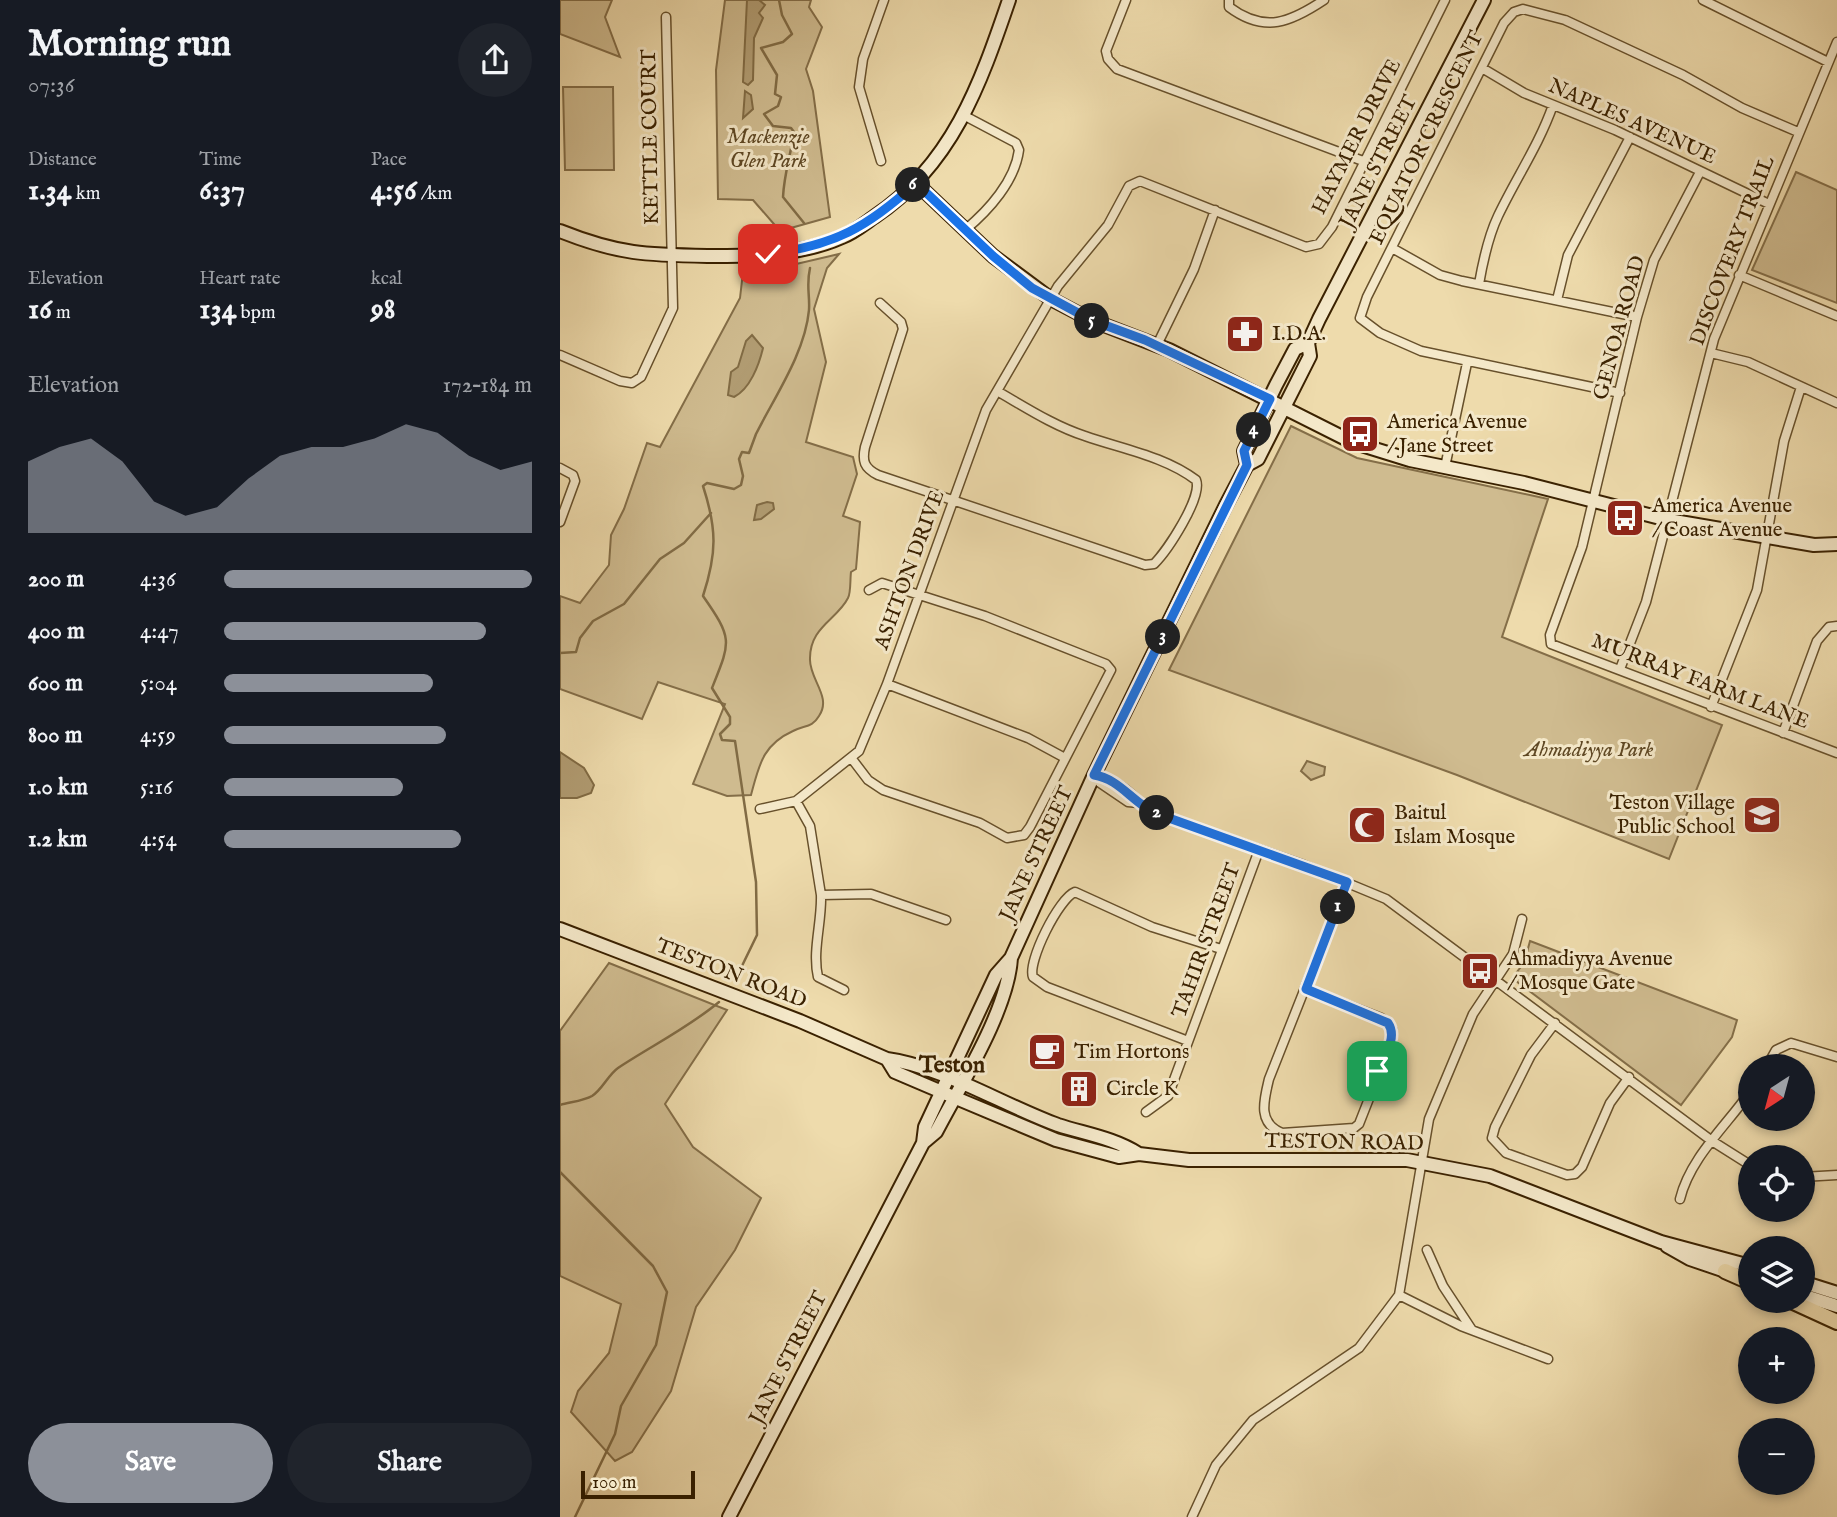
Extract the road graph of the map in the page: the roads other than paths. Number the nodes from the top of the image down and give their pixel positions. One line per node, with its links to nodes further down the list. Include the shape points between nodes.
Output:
1 (884, 0): 17 (street, via 863,59 859,87)
2 (1009, 0): 14 (main road)
3 (1126, 0): 18 (street, via 1106,51 1117,69)
4 (1229, 0): 5 (street, via 1242,17 1277,23 1300,17)
5 (1324, 0)
6 (1446, 0): 18 (street, HAYMER DRIVE)
7 (1484, 0): 34 (main road, JANE STREET)
8 (1703, 0): 11 (street)
9 (666, 17): 26 (street, KETTLE COURT)
10 (1837, 42): 11 (street, DISCOVERY TRAIL)
11 (1828, 62): 15 (street, DISCOVERY TRAIL)
12 (1482, 68): 13 (street, NAPLES AVENUE); 15 (street, EQUATOR CRESCENT, via 1509,17 1523,9 1539,11); 25 (street, EQUATOR CRESCENT)
13 (1553, 105): 16 (street, NAPLES AVENUE); 28 (street, via 1537,147 1497,217)
14 (965, 116): 20 (main road); 23 (street, via 1016,143 1019,149 1000,193 985,214)
15 (1798, 132): 21 (street, DISCOVERY TRAIL)
16 (1630, 136): 19 (street, NAPLES AVENUE); 30 (street, via 1568,255)
17 (881, 161)
18 (1363, 161): 22 (street, HAYMER DRIVE, via 1332,228 1313,247)
19 (1700, 172): 21 (street, NAPLES AVENUE); 33 (street, GENOA ROAD, via 1654,260)
20 (916, 183): 23 (main road); 26 (main road, via 844,237 817,246 757,255)
21 (1769, 204): 27 (street, DISCOVERY TRAIL)
22 (1215, 210): 29 (street, HAYMER DRIVE, via 1140,181 1133,183 1108,225); 35 (street, via 1194,269)
23 (965, 230): 29 (main road, via 1010,271)
24 (560, 231): 26 (main road, via 612,250)
25 (1392, 248): 28 (street, via 1440,275); 38 (street, EQUATOR CRESCENT, via 1360,318 1405,345)
26 (671, 257): 37 (street, KETTLE COURT, via 673,308 641,377 627,384)
27 (1739, 275): 32 (street); 36 (street, DISCOVERY TRAIL)
28 (1479, 284): 30 (street)
29 (1051, 299): 35 (main road); 40 (street, ASHTON DRIVE)
30 (1557, 300): 33 (street)
31 (880, 303): 49 (street, via 903,329 865,447 864,464 878,475)
32 (1837, 316)
33 (1637, 317): 41 (street, GENOA ROAD)
34 (1308, 343): 42 (main road, JANE STREET, via 1295,349); 44 (main road, JANE STREET, via 1310,356)
35 (1157, 345): 42 (main road)
36 (1711, 353): 39 (street, via 1748,362); 50 (street, DISCOVERY TRAIL)
37 (560, 355)
38 (1468, 363): 41 (street, EQUATOR CRESCENT); 46 (street)
39 (1801, 387): 43 (street); 52 (street, via 1784,441)
40 (997, 391): 49 (street, ASHTON DRIVE, via 979,427); 49 (street, via 1065,429 1182,469 1196,480 1196,494 1165,554 1145,565)
41 (1620, 393): 48 (street, GENOA ROAD)
42 (1270, 399): 44 (main road); 45 (main road, JANE STREET, via 1244,451)
43 (1837, 403)
44 (1284, 407): 45 (main road, JANE STREET, via 1258,459); 46 (main road, via 1352,442)
45 (1247, 465): 65 (main road, JANE STREET)
46 (1445, 467): 48 (main road)
47 (560, 468): 51 (street, via 575,481)
48 (1592, 499): 50 (main road); 57 (street, GENOA ROAD)
49 (955, 500): 55 (street, ASHTON DRIVE)
50 (1668, 520): 52 (main road); 58 (street, DISCOVERY TRAIL, via 1646,602)
51 (560, 522)
52 (1766, 538): 53 (main road); 60 (street, via 1756,590)
53 (1837, 544)
54 (869, 590): 55 (street, via 883,583)
55 (919, 595): 59 (street, ASHTON DRIVE); 63 (street, via 1106,664 1111,670)
56 (1837, 626): 61 (street, via 1829,627 1817,641)
57 (1551, 644): 58 (street, MURRAY FARM LANE)
58 (1620, 669): 60 (street, MURRAY FARM LANE)
59 (887, 684): 63 (street, via 1028,738); 64 (street, ASHTON DRIVE)
60 (1711, 707): 61 (street, MURRAY FARM LANE)
61 (1783, 733): 62 (street, MURRAY FARM LANE)
62 (1837, 753)
63 (1065, 758): 64 (street, via 1030,827 1014,839 883,790 868,780)
64 (852, 759): 66 (street, ASHTON DRIVE)
65 (1094, 775): 68 (street, via 1128,802); 84 (main road, JANE STREET, via 1010,958 1009,982)
66 (796, 801): 67 (street, ASHTON DRIVE); 70 (street, via 810,826)
67 (760, 809)
68 (1259, 850): 69 (street); 74 (street, TAHIR STREET)
69 (1347, 882): 75 (street, via 1387,899); 76 (street)
70 (821, 895): 72 (street, via 871,894); 77 (street, via 815,963 818,977)
71 (1522, 919): 75 (street, via 1513,954)
72 (946, 920)
73 (560, 929): 82 (main road, TESTON ROAD)
74 (1221, 949): 79 (street, TAHIR STREET); 79 (street, via 1152,927 1075,892 1054,915 1033,965 1033,977 1047,987)
75 (1497, 980): 78 (street); 91 (street, via 1473,1014 1440,1088 1429,1119)
76 (1306, 989): 76 (street, via 1269,1079 1265,1121 1282,1133 1354,1129 1392,1040 1392,1029 1381,1018)
77 (844, 990)
78 (1555, 1023): 83 (street); 83 (street, via 1531,1055 1494,1127 1492,1138 1506,1153 1575,1174 1610,1103)
79 (1188, 1041): 87 (street, TAHIR STREET, via 1168,1096)
80 (1774, 1054): 81 (street, via 1791,1043)
81 (1837, 1057)
82 (887, 1059): 84 (main road, TESTON ROAD); 85 (main road, TESTON ROAD, via 895,1072)
83 (1629, 1077): 88 (street)
84 (954, 1081): 85 (main road, JANE STREET); 89 (main road, TESTON ROAD, via 1058,1124 1122,1143)
85 (948, 1094): 89 (main road, TESTON ROAD, via 1056,1140 1119,1157); 109 (main road, JANE STREET, via 925,1127 923,1143)
86 (1738, 1107): 88 (street)
87 (1146, 1112)
88 (1712, 1141): 90 (street); 94 (street, via 1684,1184)
89 (1139, 1154): 91 (main road, TESTON ROAD, via 1189,1160)
90 (1738, 1157)
91 (1423, 1163): 95 (main road, TESTON ROAD, via 1490,1176); 102 (street)
92 (1837, 1175): 93 (street)
93 (1815, 1176)
94 (1680, 1199)
95 (1661, 1242): 97 (main road, TESTON ROAD); 98 (main road, TESTON ROAD, via 1690,1259)
96 (1427, 1250): 107 (street)
97 (1738, 1263)
98 (1725, 1271): 99 (highway)
99 (1738, 1276)
100 (1815, 1286): 101 (main road)
101 (1837, 1293)
102 (1399, 1295): 107 (street); 110 (street, via 1359,1348 1254,1420 1216,1465)
103 (1815, 1299): 104 (main road)
104 (1837, 1306)
105 (1815, 1312): 106 (highway)
106 (1837, 1322)
107 (1472, 1331): 108 (street)
108 (1548, 1359)
109 (729, 1517)
110 (1192, 1517)

